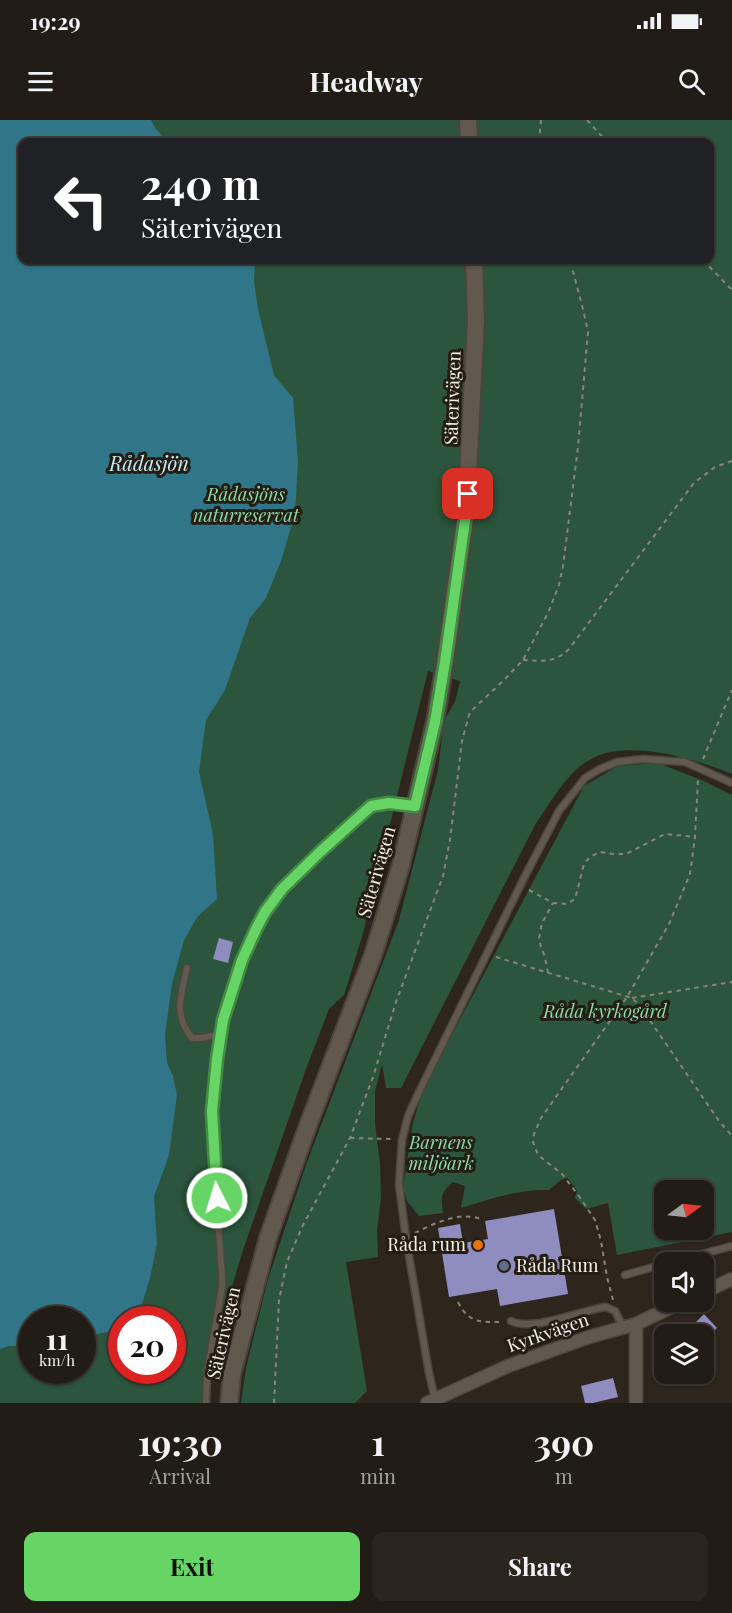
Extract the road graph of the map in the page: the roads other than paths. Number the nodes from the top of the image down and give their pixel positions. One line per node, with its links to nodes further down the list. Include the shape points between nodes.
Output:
1 (468, 120): 2 (street)
2 (469, 138)
3 (474, 264): 5 (street, Säterivägen, via 476,320 466,513 435,722)
4 (732, 783): 18 (lane, via 685,762 644,759 617,762 600,769 585,778 559,811 520,886 408,1116 402,1140 399,1185)
5 (415, 806): 7 (lane, via 371,806 282,889 265,912 242,960); 20 (street, Säterivägen, via 373,955 267,1238 232,1374)
6 (187, 968): 7 (lane, via 180,1001 185,1028 192,1038)
7 (221, 1034): 19 (lane, via 212,1111 222,1276)
8 (732, 1245): 9 (lane)
9 (708, 1252)
10 (654, 1267): 11 (lane)
11 (625, 1275)
12 (732, 1279): 13 (street)
13 (714, 1287)
14 (661, 1312): 16 (street, Kyrkvägen)
15 (511, 1321): 17 (lane, via 526,1325 606,1307 615,1311)
16 (636, 1324): 17 (street, Kyrkvägen); 21 (street)
17 (624, 1327): 18 (street, Kyrkvägen, via 508,1366)
18 (431, 1401)
19 (206, 1403)
20 (229, 1403)
21 (636, 1403)

